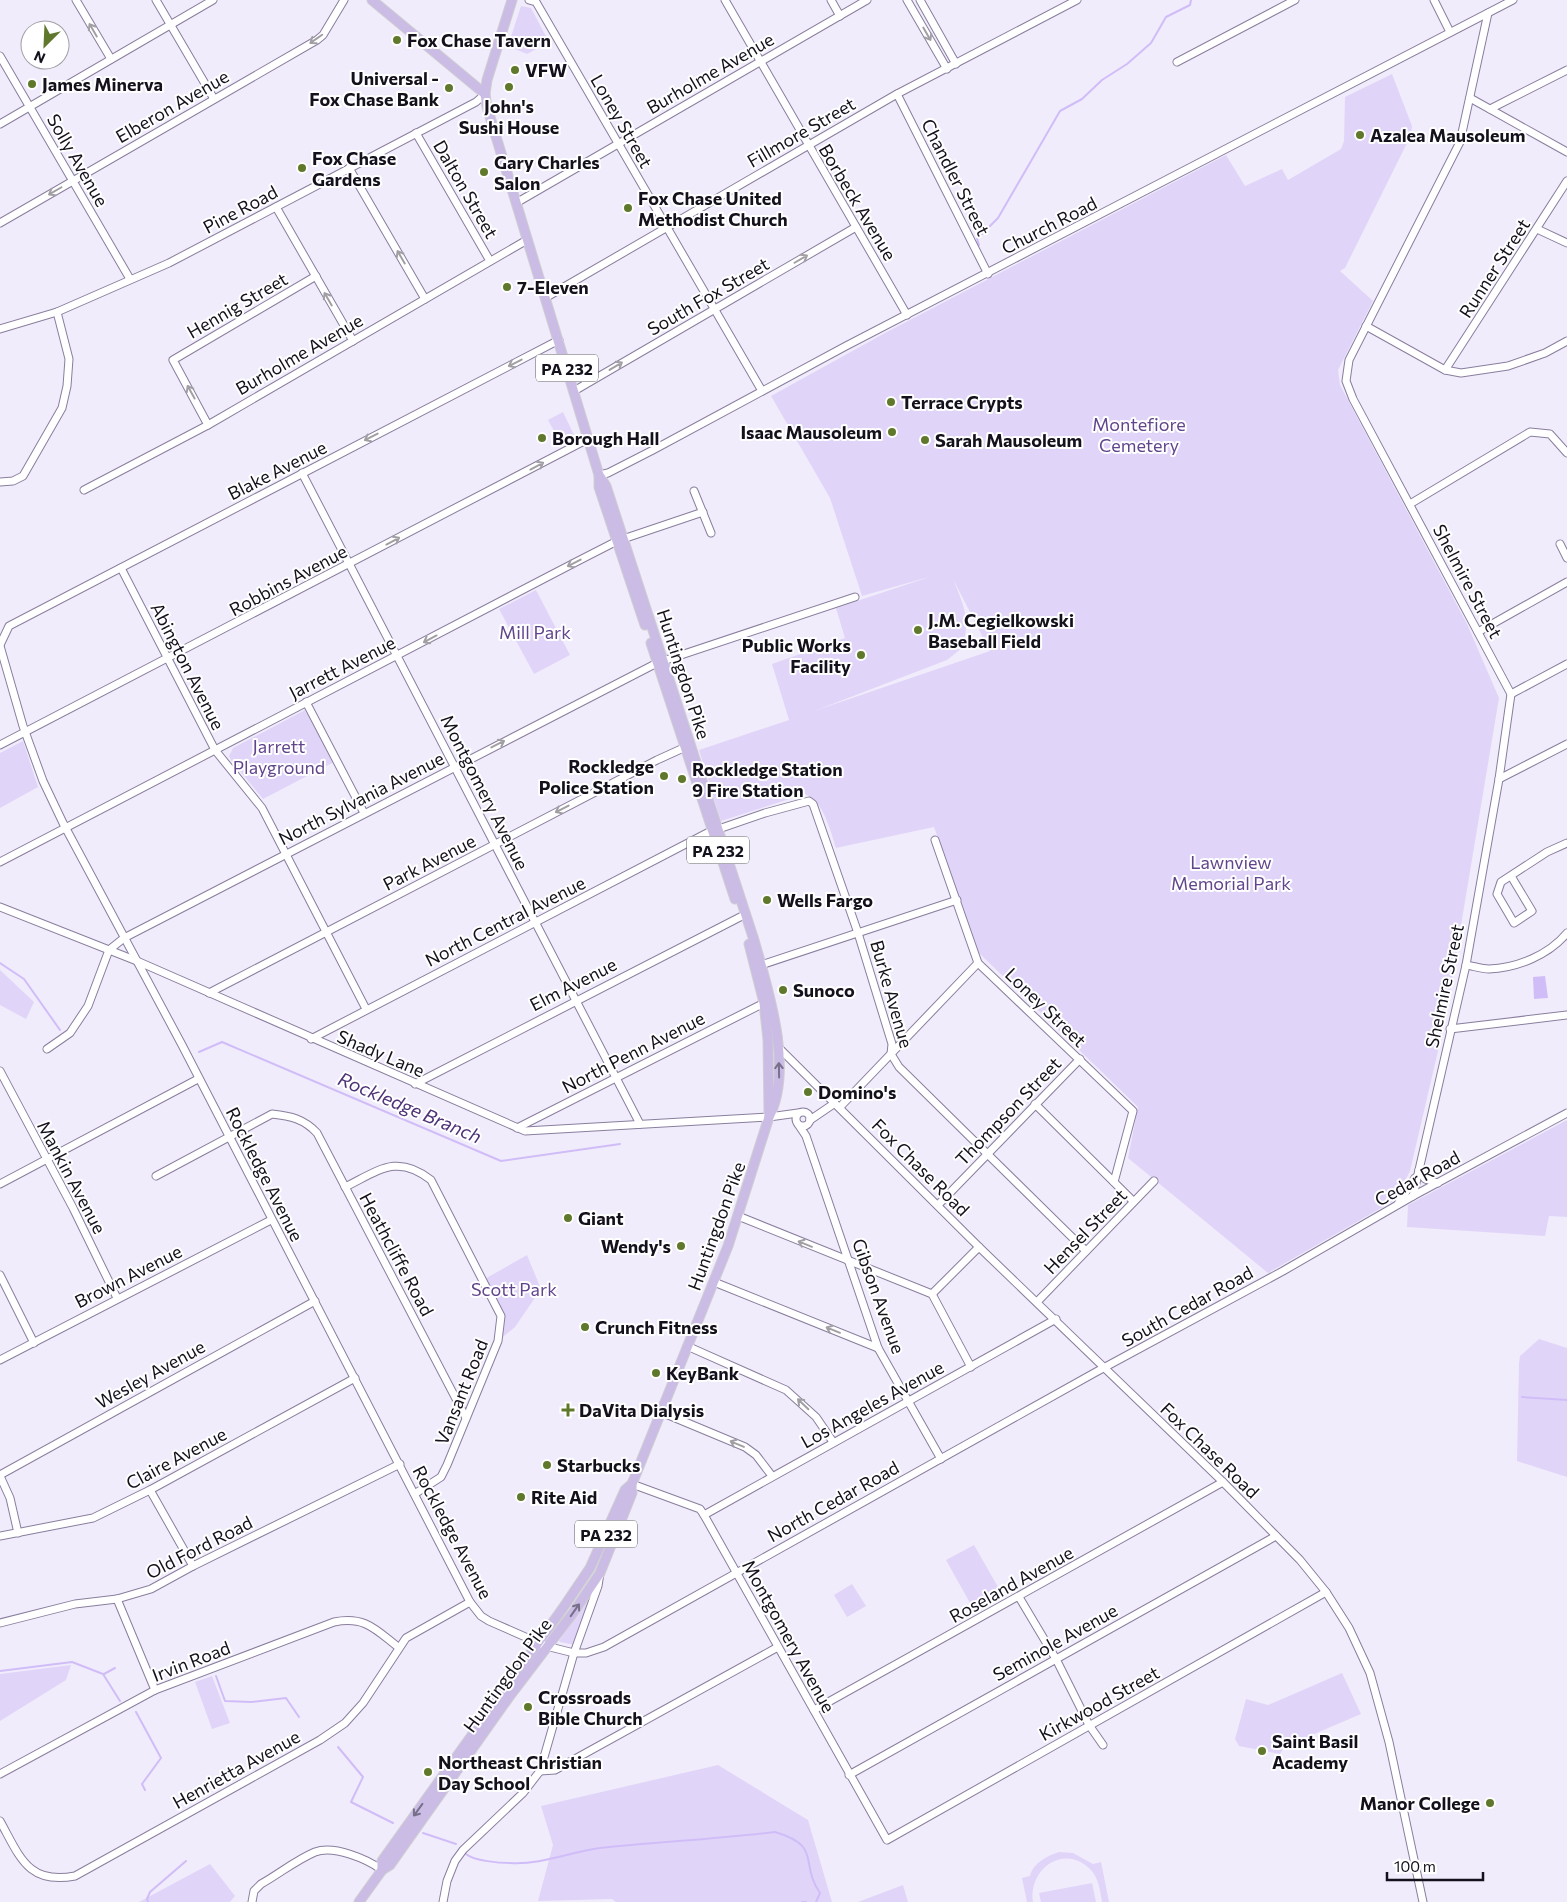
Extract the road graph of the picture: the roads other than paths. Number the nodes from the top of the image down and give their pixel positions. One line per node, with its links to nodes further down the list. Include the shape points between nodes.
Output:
1 (76, 0): 22 (street, one-way to 1)
2 (156, 0): 19 (street)
3 (213, 0): 19 (street)
4 (344, 0): 30 (street, Elberon Avenue, one-way to 30, via 317,40)
5 (372, 0): 28 (main road)
6 (512, 0): 28 (main road)
7 (725, 0): 23 (street, Borbeck Avenue)
8 (831, 0): 18 (street)
9 (867, 0): 18 (street, Burholme Avenue)
10 (907, 0): 26 (street, one-way to 26)
11 (920, 0): 25 (street)
12 (1077, 0): 25 (street, Fillmore Street)
13 (1295, 0): 24 (street)
14 (1434, 0): 20 (street)
15 (1513, 0): 17 (street, Church Road)
16 (535, 1): 36 (street, Loney Street)
17 (1488, 13): 20 (street, Church Road); 31 (street, Shelmire Street)
18 (840, 16): 23 (street, Burholme Avenue)
19 (170, 25): 22 (street); 30 (street)
20 (1450, 32): 51 (street, Church Road)
21 (0, 56): 32 (street, Solly Avenue)
22 (111, 59): 32 (street)
23 (760, 62): 36 (street, Burholme Avenue); 37 (street, Borbeck Avenue)
24 (1177, 62)
25 (956, 64): 26 (street, Fillmore Street)
26 (947, 69): 29 (street, Fillmore Street)
27 (1567, 70): 33 (street)
28 (484, 94): 35 (street, Pine Road, via 476,102); 42 (main road, PA 232)
29 (897, 94): 37 (street, Fillmore Street); 51 (street, Chandler Street)
30 (214, 98): 40 (street, Elberon Avenue)
31 (1470, 98): 33 (street); 59 (street, Shelmire Street, via 1460,142)
32 (29, 107): 34 (street); 40 (street, Solly Avenue)
33 (1490, 109): 38 (street)
34 (0, 124)
35 (416, 133): 39 (street, Pine Road); 50 (street, Dalton Street)
36 (618, 144): 42 (street, Burholme Avenue); 46 (street, Loney Street)
37 (807, 146): 45 (street, Borbeck Avenue); 46 (street, Fillmore Street)
38 (1567, 152)
39 (349, 168): 43 (street, Pine Road); 55 (street, one-way to 39)
40 (73, 181): 44 (street, Elberon Avenue, one-way to 44); 53 (street, Solly Avenue)
41 (1567, 181): 47 (street, Runner Street)
42 (516, 203): 48 (main road, PA 232)
43 (276, 207): 52 (street); 53 (street, Pine Road)
44 (0, 223)
45 (856, 227): 56 (street, South Fox Street, one-way to 45); 58 (street, Borbeck Avenue)
46 (666, 228): 54 (street, Fillmore Street); 56 (street, Loney Street)
47 (1537, 229): 49 (street); 64 (street, Runner Street)
48 (527, 240): 50 (street, Burholme Avenue); 54 (main road, PA 232)
49 (1567, 243)
50 (490, 261): 55 (street, Burholme Avenue)
51 (988, 274): 58 (street, Church Road)
52 (316, 276): 62 (street, one-way to 52); 67 (street, Hennig Street, one-way to 52, via 173,360)
53 (130, 280): 57 (street, Pine Road)
54 (545, 298): 61 (main road, Huntingdon Pike / PA 232)
55 (425, 299): 62 (street, Burholme Avenue)
56 (714, 310): 65 (street, South Fox Street, one-way to 56); 66 (street, Loney Street)
57 (57, 312): 60 (street, Pine Road, via 39,320); 72 (street, via 69,359 62,408 27,469 13,481)
58 (907, 316): 66 (street, Church Road)
59 (1366, 326): 64 (street); 75 (street, Shelmire Street, via 1349,360 1346,381)
60 (0, 329)
61 (559, 340): 65 (main road, Huntingdon Pike / PA 232); 70 (street, Blake Avenue, one-way to 70)
62 (353, 341): 67 (street, Burholme Avenue)
63 (1567, 341): 64 (street, via 1508,366 1461,373)
64 (1446, 370)
65 (574, 391): 68 (main road, Huntingdon Pike / PA 232)
66 (762, 391): 71 (street, Church Road)
67 (208, 424): 73 (street, Burholme Avenue)
68 (588, 439): 71 (main road, Huntingdon Pike / PA 232); 81 (street, Robbins Avenue, one-way to 68)
69 (1567, 453): 75 (street, via 1550,434 1530,432)
70 (302, 473): 81 (street, Montgomery Avenue); 82 (street, Blake Avenue)
71 (599, 475): 78 (main road, Huntingdon Pike / PA 232, via 599,487)
72 (0, 482)
73 (84, 490)
74 (694, 490): 76 (street)
75 (1410, 504): 86 (street, Shelmire Street)
76 (703, 512): 77 (street); 78 (street, Jarrett Avenue)
77 (711, 533)
78 (620, 540): 88 (street, Jarrett Avenue, one-way to 88); 90 (main road, Huntingdon Pike / PA 232)
79 (1560, 544): 80 (street)
80 (1567, 558)
81 (350, 564): 88 (street, Montgomery Avenue); 89 (street, Robbins Avenue)
82 (121, 568): 85 (street, Blake Avenue); 89 (street, Abington Avenue)
83 (1567, 582): 86 (street)
84 (855, 597): 90 (street, North Sylvania Avenue)
85 (9, 626): 87 (street, Rockledge Avenue)
86 (1478, 632): 92 (street, Shelmire Street)
87 (0, 645): 94 (street, Rockledge Avenue)
88 (397, 656): 93 (street, Jarrett Avenue); 99 (street, Montgomery Avenue)
89 (168, 659): 94 (street, Robbins Avenue); 98 (street, Abington Avenue)
90 (660, 662): 97 (main road, Huntingdon Pike / PA 232); 99 (street, North Sylvania Avenue, one-way to 90)
91 (1567, 664): 92 (street)
92 (1510, 694): 100 (street, Shelmire Street)
93 (306, 702): 98 (street, Jarrett Avenue); 102 (street)
94 (25, 732): 96 (street, Robbins Avenue); 103 (street, Rockledge Avenue, via 43,781)
95 (1567, 744): 100 (street)
96 (0, 745)
97 (687, 747): 104 (main road, Huntingdon Pike / PA 232); 107 (street, Park Avenue, one-way to 107)
98 (215, 750): 103 (street, Jarrett Avenue); 108 (street, Abington Avenue, via 262,808)
99 (455, 766): 102 (street, North Sylvania Avenue); 107 (street, Montgomery Avenue)
100 (1499, 779): 122 (street, Shelmire Street)
101 (804, 802): 104 (street, North Central Avenue); 116 (street, Burke Avenue, via 813,804)
102 (364, 813): 108 (street, North Sylvania Avenue)
103 (66, 828): 109 (street, Jarrett Avenue); 118 (street, Rockledge Avenue)
104 (715, 830): 113 (main road, Huntingdon Pike / PA 232); 114 (street, North Central Avenue)
105 (935, 840): 111 (street, Loney Street)
106 (1567, 843): 110 (street)
107 (495, 844): 114 (street, Montgomery Avenue); 115 (street, Park Avenue)
108 (286, 854): 115 (street, Abington Avenue); 118 (street, North Sylvania Avenue)
109 (0, 862)
110 (1511, 876): 110 (street, via 1501,882 1497,894 1514,923 1532,912)
111 (957, 900): 116 (street); 121 (street, Loney Street)
112 (0, 907): 119 (street, Shady Lane)
113 (743, 915): 123 (main road, Huntingdon Pike / PA 232); 125 (street, Elm Avenue)
114 (535, 923): 125 (street, Montgomery Avenue); 127 (street, North Central Avenue)
115 (326, 932): 124 (street, Park Avenue); 127 (street, Abington Avenue)
116 (858, 933): 123 (street); 133 (street, Burke Avenue, via 892,1044)
117 (1567, 933): 122 (street, via 1549,950 1518,964 1488,969)
118 (124, 938): 119 (street, North Sylvania Avenue); 120 (street, Rockledge Avenue)
119 (109, 950): 120 (street, Shady Lane); 132 (street, via 88,1006 70,1033)
120 (137, 962): 124 (street, Shady Lane); 137 (street, Rockledge Avenue)
121 (978, 963): 133 (street); 134 (street, Loney Street)
122 (1466, 965): 129 (street, Shelmire Street)
123 (758, 966): 126 (main road, Huntingdon Pike / PA 232); 131 (main road, Huntingdon Pike / PA 232, via 771,1004)
124 (209, 993): 130 (street, Shady Lane)
125 (575, 1000): 136 (street, Montgomery Avenue); 138 (street, Elm Avenue)
126 (764, 1003): 136 (street, North Penn Avenue); 145 (main road, Huntingdon Pike / PA 232, via 770,1061)
127 (366, 1009): 130 (street, North Central Avenue)
128 (1567, 1015): 129 (street)
129 (1450, 1029): 153 (street, Shelmire Street)
130 (311, 1039): 138 (street, Shady Lane)
131 (778, 1047): 140 (street, Fox Chase Road); 145 (main road, Huntingdon Pike / PA 232, one-way to 131, via 777,1096)
132 (47, 1049)
133 (891, 1054): 140 (street); 151 (street, Burke Avenue, via 899,1067)
134 (1080, 1059): 139 (street, Thompson Street); 156 (street, Loney Street, via 1133,1110)
135 (0, 1071): 152 (street, Mankin Avenue)
136 (616, 1078): 148 (street, Montgomery Avenue); 149 (street, North Penn Avenue)
137 (198, 1079): 150 (street, Rockledge Avenue); 152 (street)
138 (416, 1084): 149 (street, Shady Lane)
139 (1035, 1104): 151 (street, Thompson Street); 156 (street)
140 (838, 1105): 141 (street); 162 (street, Fox Chase Road)
141 (824, 1109): 142 (street); 146 (street)
142 (802, 1112): 144 (street); 146 (street); 147 (street)
143 (1567, 1113): 157 (street, Cedar Road)
144 (784, 1115): 145 (street); 147 (street)
145 (770, 1117): 148 (street, Shady Lane); 164 (main road, Huntingdon Pike / PA 232)
146 (810, 1120): 147 (street, via 805,1125)
147 (797, 1123): 168 (street, Gibson Avenue, via 806,1136)
148 (640, 1124): 149 (street, Shady Lane, via 534,1132)
149 (517, 1128)
150 (229, 1136): 154 (street); 159 (street, Heathcliffe Road, via 272,1114 290,1116 308,1124 318,1133); 165 (street, Rockledge Avenue)
151 (988, 1154): 162 (street, Thompson Street); 167 (street, Burke Avenue)
152 (46, 1159): 158 (street); 173 (street, Mankin Avenue)
153 (1418, 1173): 157 (street); 160 (street, Shelmire Street); 163 (street)
154 (156, 1176)
155 (1154, 1181): 161 (street, Hensel Street)
156 (1114, 1182): 161 (street)
157 (1438, 1183): 160 (street, Cedar Road)
158 (0, 1184)
159 (345, 1187): 186 (street, Heathcliffe Road); 186 (street, Vansant Road, via 390,1165 418,1170 431,1180 501,1316 498,1341)
160 (1414, 1196): 163 (street, Cedar Road)
161 (1133, 1201): 167 (street, Hensel Street)
162 (938, 1205): 166 (street, Fox Chase Road)
163 (1396, 1206): 169 (street, Cedar Road)
164 (738, 1216): 168 (street, one-way to 164); 171 (main road, Huntingdon Pike / PA 232)
165 (271, 1220): 173 (street, Brown Avenue); 174 (street, Rockledge Avenue)
166 (979, 1247): 172 (street); 175 (street, Fox Chase Road)
167 (1086, 1252): 175 (street, Hensel Street)
168 (850, 1262): 172 (street); 179 (street, Gibson Avenue)
169 (1283, 1271): 182 (street, South Cedar Road)
170 (0, 1275): 177 (street)
171 (714, 1282): 178 (main road, Huntingdon Pike / PA 232); 179 (street, one-way to 171)
172 (932, 1294): 181 (street)
173 (117, 1298): 177 (street, Brown Avenue)
174 (315, 1301): 183 (street, Rockledge Avenue); 190 (street, Wesley Avenue)
175 (1037, 1302): 176 (street, Fox Chase Road)
176 (1056, 1320): 181 (street, Los Angeles Avenue); 182 (street, Fox Chase Road)
177 (34, 1343): 180 (street, Brown Avenue)
178 (687, 1346): 185 (main road, Huntingdon Pike / PA 232); 187 (street, one-way to 178, via 816,1417 786,1390)
179 (878, 1348): 184 (street, Gibson Avenue)
180 (0, 1360)
181 (971, 1367): 184 (street, Los Angeles Avenue)
182 (1105, 1368): 188 (street, North Cedar Road); 192 (street, Fox Chase Road)
183 (355, 1378): 189 (street, Rockledge Avenue); 194 (street, Claire Avenue)
184 (908, 1400): 187 (street, Los Angeles Avenue); 188 (street, Gibson Avenue)
185 (660, 1412): 191 (street, one-way to 185, via 746,1447); 193 (main road, Huntingdon Pike / PA 232)
186 (466, 1418): 195 (street, Vansant Road, via 441,1477)
187 (833, 1442): 191 (street, Los Angeles Avenue)
188 (940, 1459): 201 (street, North Cedar Road)
189 (400, 1464): 195 (street, Rockledge Avenue); 200 (street, Old Ford Road)
190 (0, 1476): 197 (street, via 10,1498)
191 (772, 1476): 196 (street, Los Angeles Avenue)
192 (1223, 1482): 199 (street, Fox Chase Road); 204 (street, Roseland Avenue)
193 (632, 1484): 196 (street, Montgomery Avenue, via 700,1509); 202 (main road, Huntingdon Pike / PA 232, via 632,1493); 208 (main road, Huntingdon Pike / PA 232, via 626,1490 590,1568)
194 (150, 1490): 197 (street, Claire Avenue, via 93,1518); 200 (street)
195 (416, 1493): 206 (street, Rockledge Avenue)
196 (704, 1515): 201 (street, Montgomery Avenue)
197 (18, 1533): 198 (street, Claire Avenue)
198 (0, 1536)
199 (1276, 1536): 203 (street, Fox Chase Road); 212 (street, Seminole Avenue)
200 (193, 1566): 205 (street, Old Ford Road, via 151,1589)
201 (736, 1571): 210 (street, Montgomery Avenue); 211 (street, North Cedar Road, via 604,1647 586,1654)
202 (600, 1573): 208 (main road, Huntingdon Pike / PA 232, one-way to 202, via 573,1613); 211 (street)
203 (1326, 1592): 215 (street, Kirkwood Street); 226 (street, Fox Chase Road, via 1349,1628 1370,1673 1389,1742)
204 (1019, 1597): 212 (street); 214 (street, Roseland Avenue)
205 (117, 1599): 207 (street, Old Ford Road, via 75,1604); 213 (street)
206 (470, 1602): 208 (street, Rockledge Avenue, via 489,1621); 209 (street, Henrietta Avenue, via 421,1628)
207 (0, 1623)
208 (542, 1644): 211 (street, Rockledge Avenue); 222 (main road, Huntingdon Pike / PA 232, via 390,1865)
209 (398, 1647): 213 (street, Irvin Road, via 372,1626 360,1621 334,1622); 220 (street, Henrietta Avenue, via 363,1704 345,1723 75,1876 52,1878 33,1872 22,1860)
210 (778, 1647): 214 (street, Montgomery Avenue); 217 (street, via 555,1770)
211 (574, 1653): 217 (street)
212 (1056, 1659): 215 (street); 219 (street, Seminole Avenue)
213 (155, 1690): 218 (street, Irvin Road)
214 (814, 1710): 219 (street, Montgomery Avenue)
215 (1089, 1726): 216 (street); 221 (street, Kirkwood Street)
216 (1103, 1745)
217 (540, 1771): 225 (street, via 524,1793 455,1861 446,1881)
218 (0, 1774)
219 (849, 1775): 221 (street, Montgomery Avenue)
220 (0, 1822)
221 (887, 1840)
222 (382, 1870): 223 (street, via 347,1854 317,1852 261,1884 254,1891); 224 (main road, Huntingdon Pike / PA 232)
223 (252, 1901)
224 (358, 1902)
225 (443, 1902)
226 (1424, 1902)

